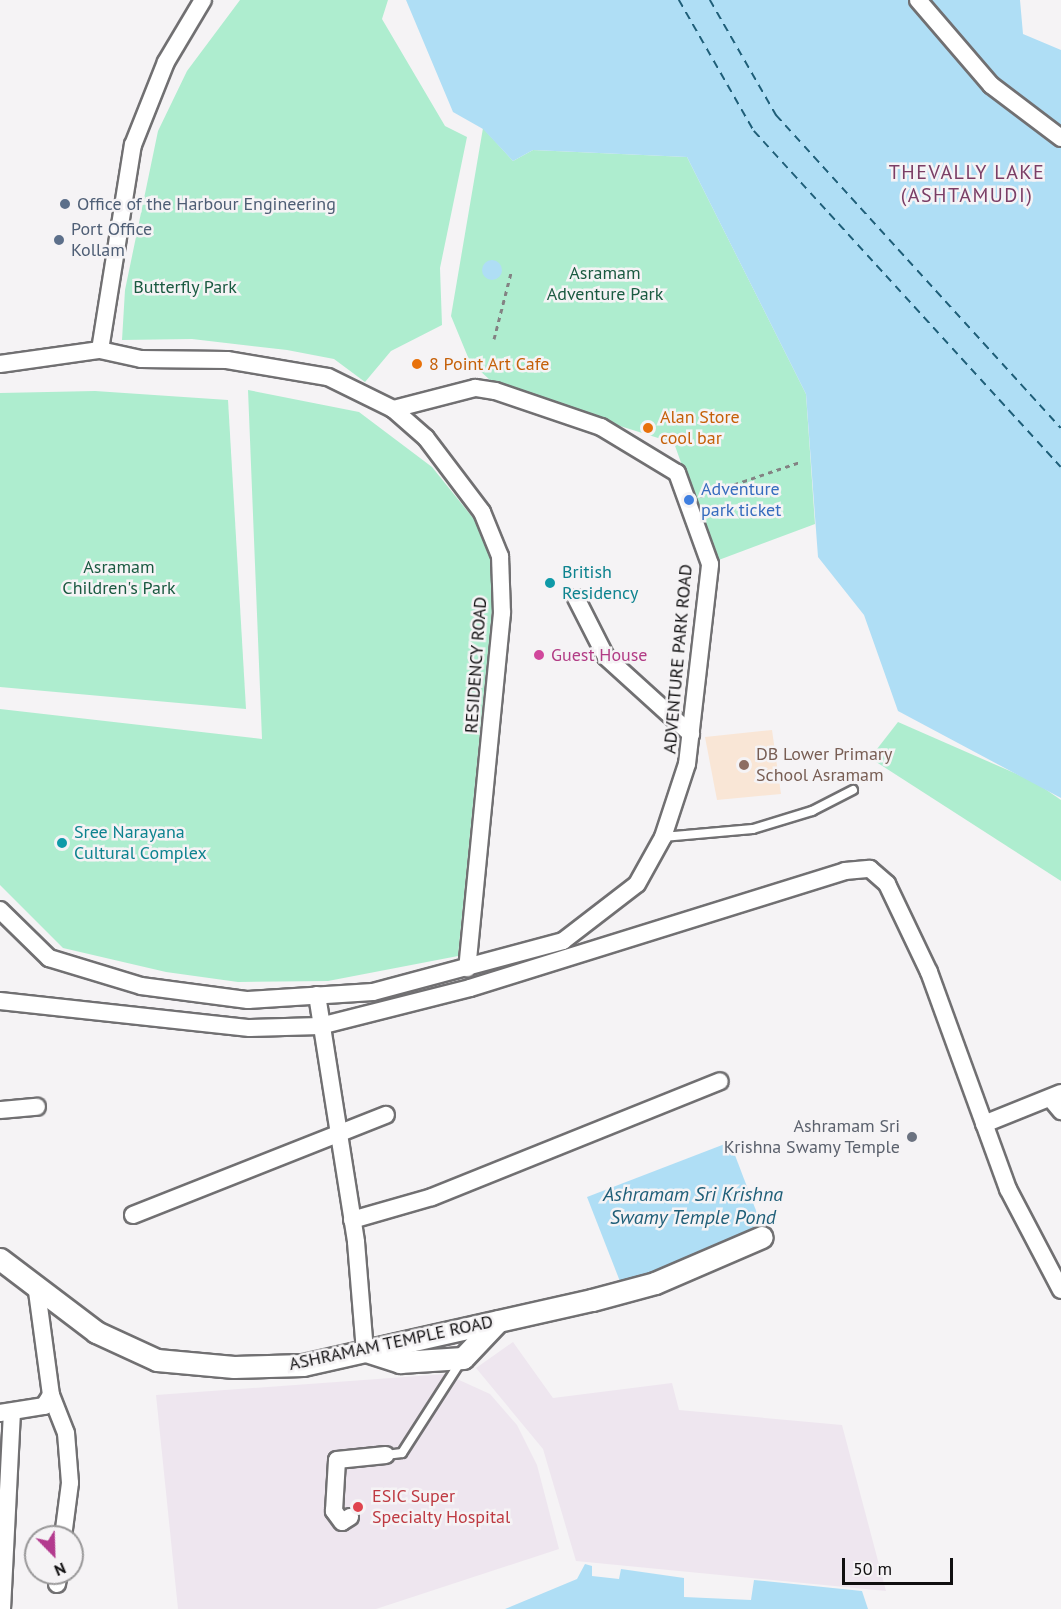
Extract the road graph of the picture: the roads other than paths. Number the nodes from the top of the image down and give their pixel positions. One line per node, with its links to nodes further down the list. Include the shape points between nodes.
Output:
1 (203, 0): 4 (street, via 166,62 133,145)
2 (918, 0): 3 (street, via 991,85)
3 (1061, 138)
4 (100, 350): 5 (street, RESIDENCY ROAD); 6 (street, RESIDENCY ROAD, via 141,359 227,360 328,377)
5 (0, 364)
6 (393, 409): 8 (street, ADVENTURE PARK ROAD, via 475,388 495,392 601,427 677,473 710,564); 12 (street, RESIDENCY ROAD, via 426,438 482,512 500,556 502,613)
7 (576, 598): 8 (street, via 606,657)
8 (690, 734): 10 (street, ADVENTURE PARK ROAD, via 687,764)
9 (853, 790): 10 (lane, via 812,811 753,830)
10 (663, 837): 12 (street, ADVENTURE PARK ROAD, via 637,884 563,941)
11 (0, 910): 13 (street, ADVENTURE PARK ROAD, via 49,958 141,986 248,1000)
12 (467, 968): 13 (street, ADVENTURE PARK ROAD, via 373,992)
13 (317, 995): 15 (street)
14 (0, 1001): 15 (street, via 250,1028)
15 (320, 1026): 21 (street, via 480,985 845,871 870,869 887,884 929,972); 22 (street)
16 (720, 1081): 24 (street, via 432,1197)
17 (1058, 1101): 21 (street)
18 (37, 1107): 19 (street)
19 (0, 1110)
20 (386, 1115): 22 (street)
21 (984, 1125): 28 (street, via 1008,1190)
22 (338, 1132): 23 (street); 24 (street)
23 (133, 1215)
24 (352, 1220): 31 (street)
25 (762, 1237): 29 (street, ASHRAMAM TEMPLE ROAD, via 655,1283)
26 (0, 1259): 27 (street, ASHRAMAM TEMPLE ROAD)
27 (36, 1284): 31 (street, ASHRAMAM TEMPLE ROAD, via 96,1332 157,1360 234,1367 303,1365); 33 (street)
28 (1061, 1290)
29 (498, 1321): 30 (street, ASHRAMAM TEMPLE ROAD); 32 (street)
30 (436, 1333): 31 (street, ASHRAMAM TEMPLE ROAD); 32 (street)
31 (365, 1351): 32 (street, via 400,1362)
32 (455, 1359): 35 (lane, via 402,1453)
33 (51, 1395): 34 (street, via 44,1406); 37 (street, via 66,1433 70,1483)
34 (6, 1412): 38 (street)
35 (387, 1455): 36 (street, via 337,1460 334,1511 342,1522)
36 (350, 1517)
37 (65, 1525)
38 (2, 1609)

